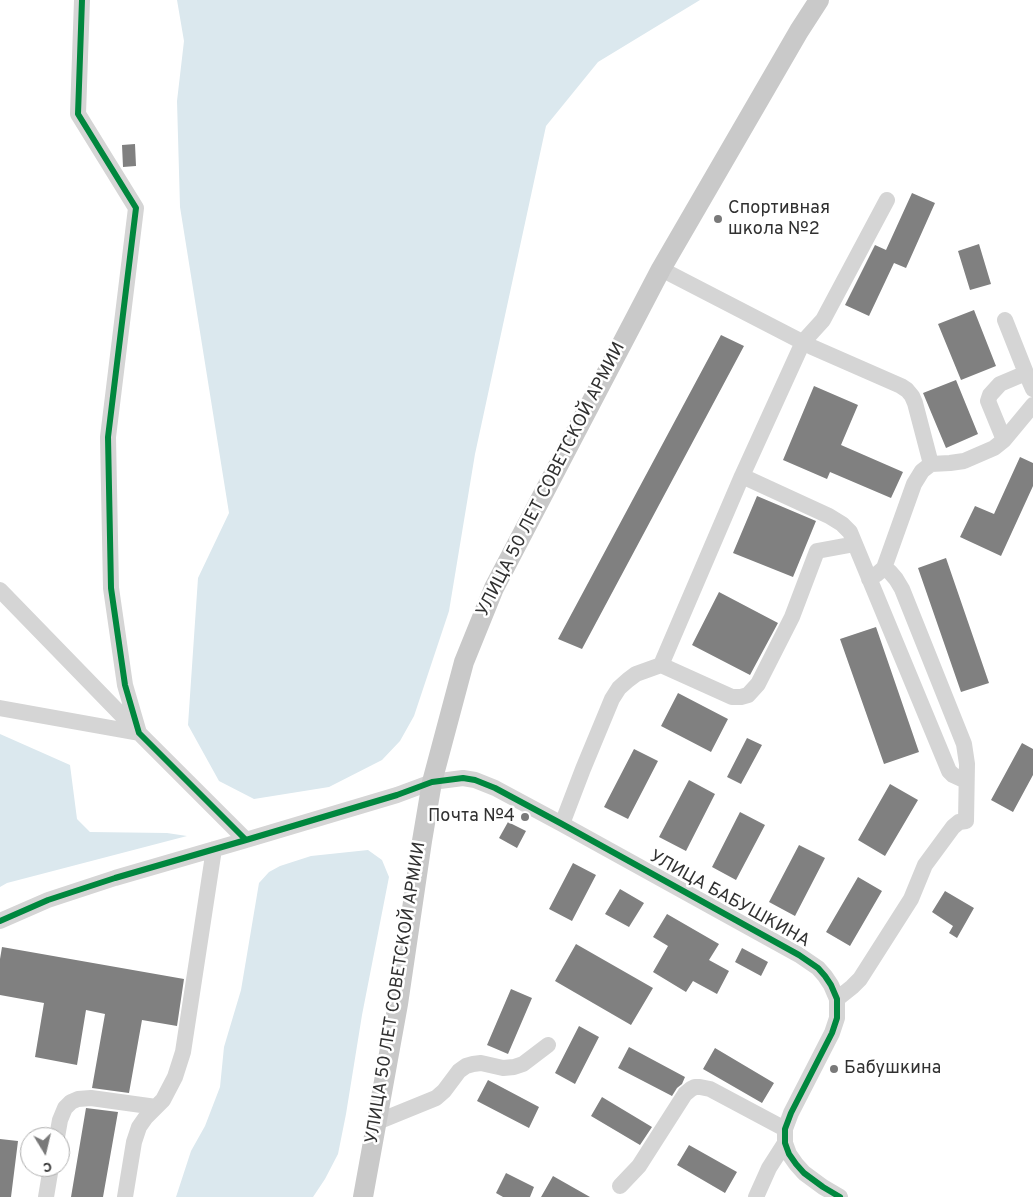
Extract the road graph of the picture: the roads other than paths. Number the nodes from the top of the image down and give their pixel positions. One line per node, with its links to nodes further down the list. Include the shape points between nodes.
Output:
1 (82, 0): 19 (street, via 78,114 136,208 108,437 111,588 125,685)
2 (819, 0): 4 (main road, УЛИЦА 50 ЛЕТ СОВЕТСКОЙ АРМИИ)
3 (887, 200): 6 (street, via 823,320)
4 (661, 270): 6 (street); 21 (main road, УЛИЦА 50 ЛЕТ СОВЕТСКОЙ АРМИИ, via 494,588 464,662)
5 (1005, 320): 7 (street)
6 (803, 342): 11 (street, via 907,390 915,403); 12 (street)
7 (1026, 373): 8 (street); 10 (street, via 1000,384 988,401)
8 (1033, 389)
9 (1033, 405): 10 (street)
10 (1004, 440): 11 (street, via 994,448 964,460)
11 (931, 464): 14 (street, via 914,484)
12 (742, 476): 13 (street, via 829,516 850,532); 17 (street)
13 (855, 544): 15 (street); 17 (street, via 817,551 792,617 758,684 748,695 732,697)
14 (884, 568): 15 (street); 20 (street, via 902,589 964,744)
15 (869, 579): 20 (street, via 949,771)
16 (0, 590): 19 (street)
17 (661, 665): 22 (street, via 636,674 619,688 612,699)
18 (0, 708): 19 (street)
19 (139, 733): 23 (street)
20 (966, 781): 26 (street, via 966,821 953,827 926,865 911,899 860,979)
21 (432, 782): 22 (street, УЛИЦА БАБУШКИНА, via 463,778 475,780); 23 (street, УЛИЦА БАБУШКИНА); 29 (main road, УЛИЦА 50 ЛЕТ СОВЕТСКОЙ АРМИИ)
22 (562, 824): 26 (street, УЛИЦА БАБУШКИНА, via 799,955 825,976)
23 (246, 840): 24 (street, УЛИЦА БАБУШКИНА)
24 (214, 849): 25 (street, УЛИЦА БАБУШКИНА, via 48,900); 28 (street, via 182,1052 175,1077)
25 (0, 921)
26 (837, 999): 31 (street, via 837,1018 832,1033 791,1114)
27 (548, 1045): 29 (street, via 524,1064 514,1067 466,1066 436,1098)
28 (156, 1107): 30 (street, via 78,1099 65,1108); 35 (street, via 139,1127)
29 (377, 1122): 36 (main road, УЛИЦА 50 ЛЕТ СОВЕТСКОЙ АРМИИ)
30 (59, 1127)
31 (785, 1136): 33 (street, via 710,1089 695,1087 685,1094 639,1166); 37 (street); 38 (street, via 789,1154 804,1173)
32 (50, 1177): 34 (street)
33 (620, 1186)
34 (46, 1197)
35 (125, 1197)
36 (363, 1197)
37 (756, 1197)
38 (840, 1197)

